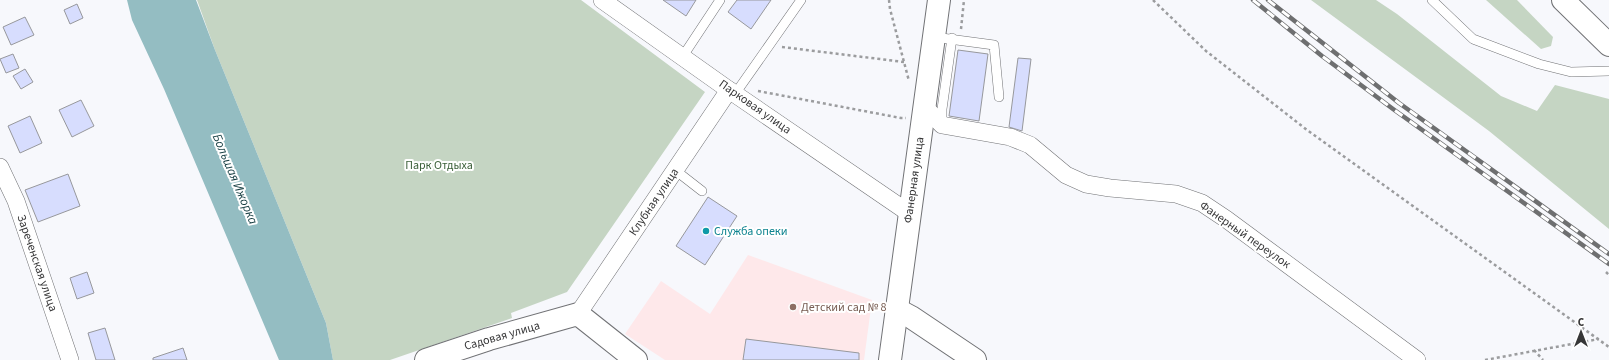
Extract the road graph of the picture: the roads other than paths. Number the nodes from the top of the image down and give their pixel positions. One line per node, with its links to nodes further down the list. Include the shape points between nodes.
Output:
1 (602, 0): 9 (street, Парковая улица)
2 (720, 0): 9 (lane)
3 (801, 0): 11 (lane)
4 (939, 0): 7 (street, Фанерная улица)
5 (1432, 0): 10 (lane, via 1473,39 1539,64 1571,72)
6 (1563, 0): 8 (street)
7 (949, 38): 12 (lane, via 994,45); 13 (street, Фанерная улица)
8 (1609, 45)
9 (683, 56): 11 (street, Парковая улица)
10 (1609, 71)
11 (735, 91): 15 (street, Клубная улица); 17 (street, Парковая улица)
12 (999, 97)
13 (933, 114): 17 (street, Фанерная улица); 25 (street, Фанерный переулок, via 1030,145 1066,174 1086,184 1176,194 1202,203)
14 (0, 167): 20 (street, Зареченская улица, via 16,201)
15 (675, 170): 16 (lane); 19 (street, Клубная улица)
16 (702, 191)
17 (909, 213): 18 (street, Фанерная улица)
18 (896, 309): 23 (street, Фанерная улица); 24 (street)
19 (578, 314): 21 (street, Садовая улица); 22 (street)
20 (70, 360)
21 (426, 360)
22 (636, 360)
23 (890, 360)
24 (975, 360)
25 (1417, 360)

